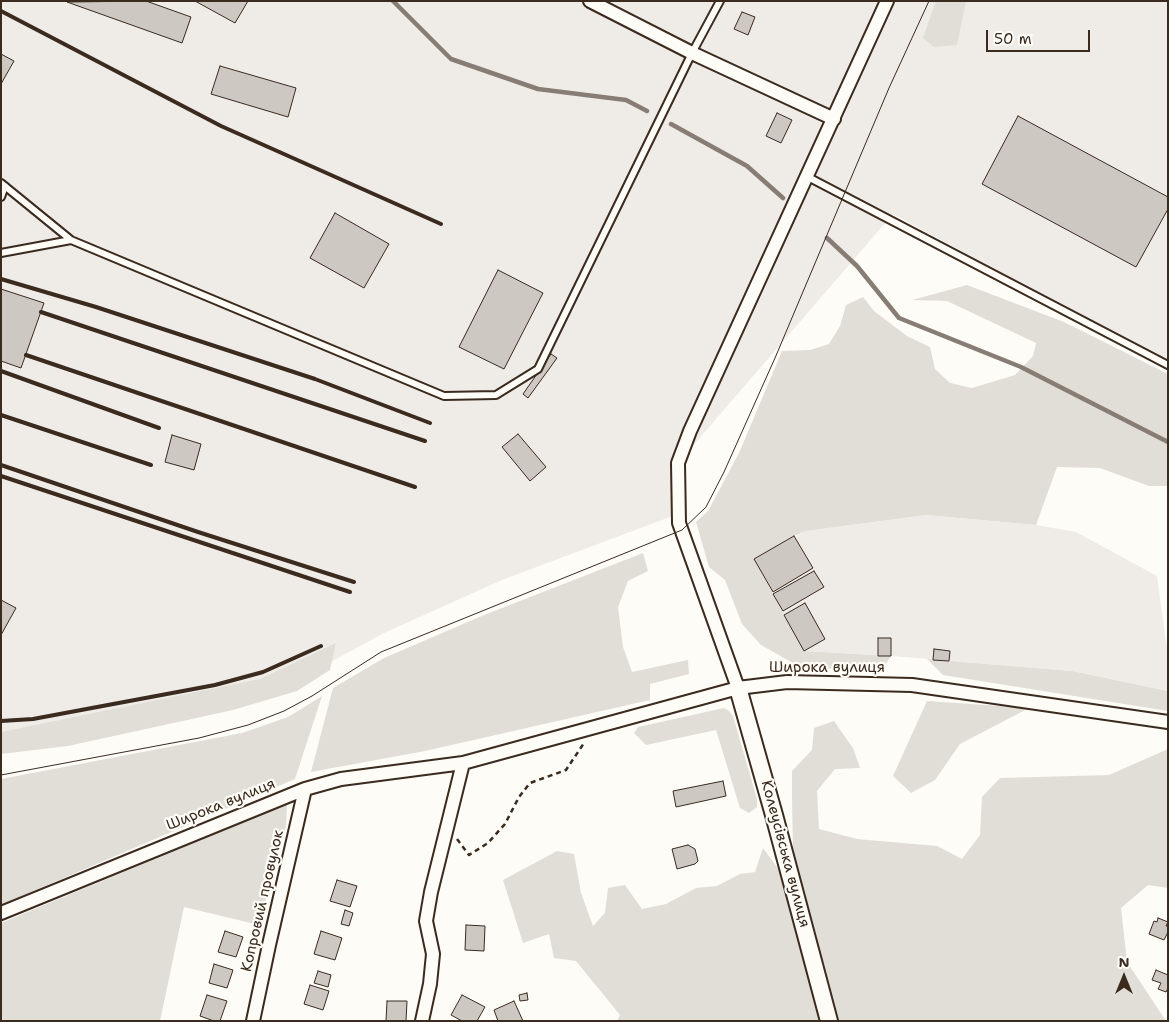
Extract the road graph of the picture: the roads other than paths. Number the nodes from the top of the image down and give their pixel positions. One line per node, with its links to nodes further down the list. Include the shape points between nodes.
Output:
1 (590, 1): 4 (street)
2 (720, 1): 4 (lane)
3 (888, 1): 5 (street)
4 (692, 53): 5 (street); 9 (lane, via 538,369 496,395 444,396)
5 (834, 119): 6 (street)
6 (808, 177): 11 (lane); 12 (street, via 678,463 679,523)
7 (3, 185): 8 (lane); 9 (lane)
8 (1, 197)
9 (71, 240): 10 (lane)
10 (1, 252)
11 (1168, 365)
12 (738, 688): 13 (street, Широка вулиця, via 787,682 912,685); 14 (street, Широка вулиця); 19 (street, Колеусівська вулиця)
13 (1168, 722)
14 (463, 763): 15 (street, Широка вулиця, via 341,779); 18 (street, via 426,921 433,954)
15 (305, 788): 16 (street, Широка вулиця); 17 (street, Копровий провулок)
16 (1, 913)
17 (253, 1021)
18 (422, 1021)
19 (829, 1021)

